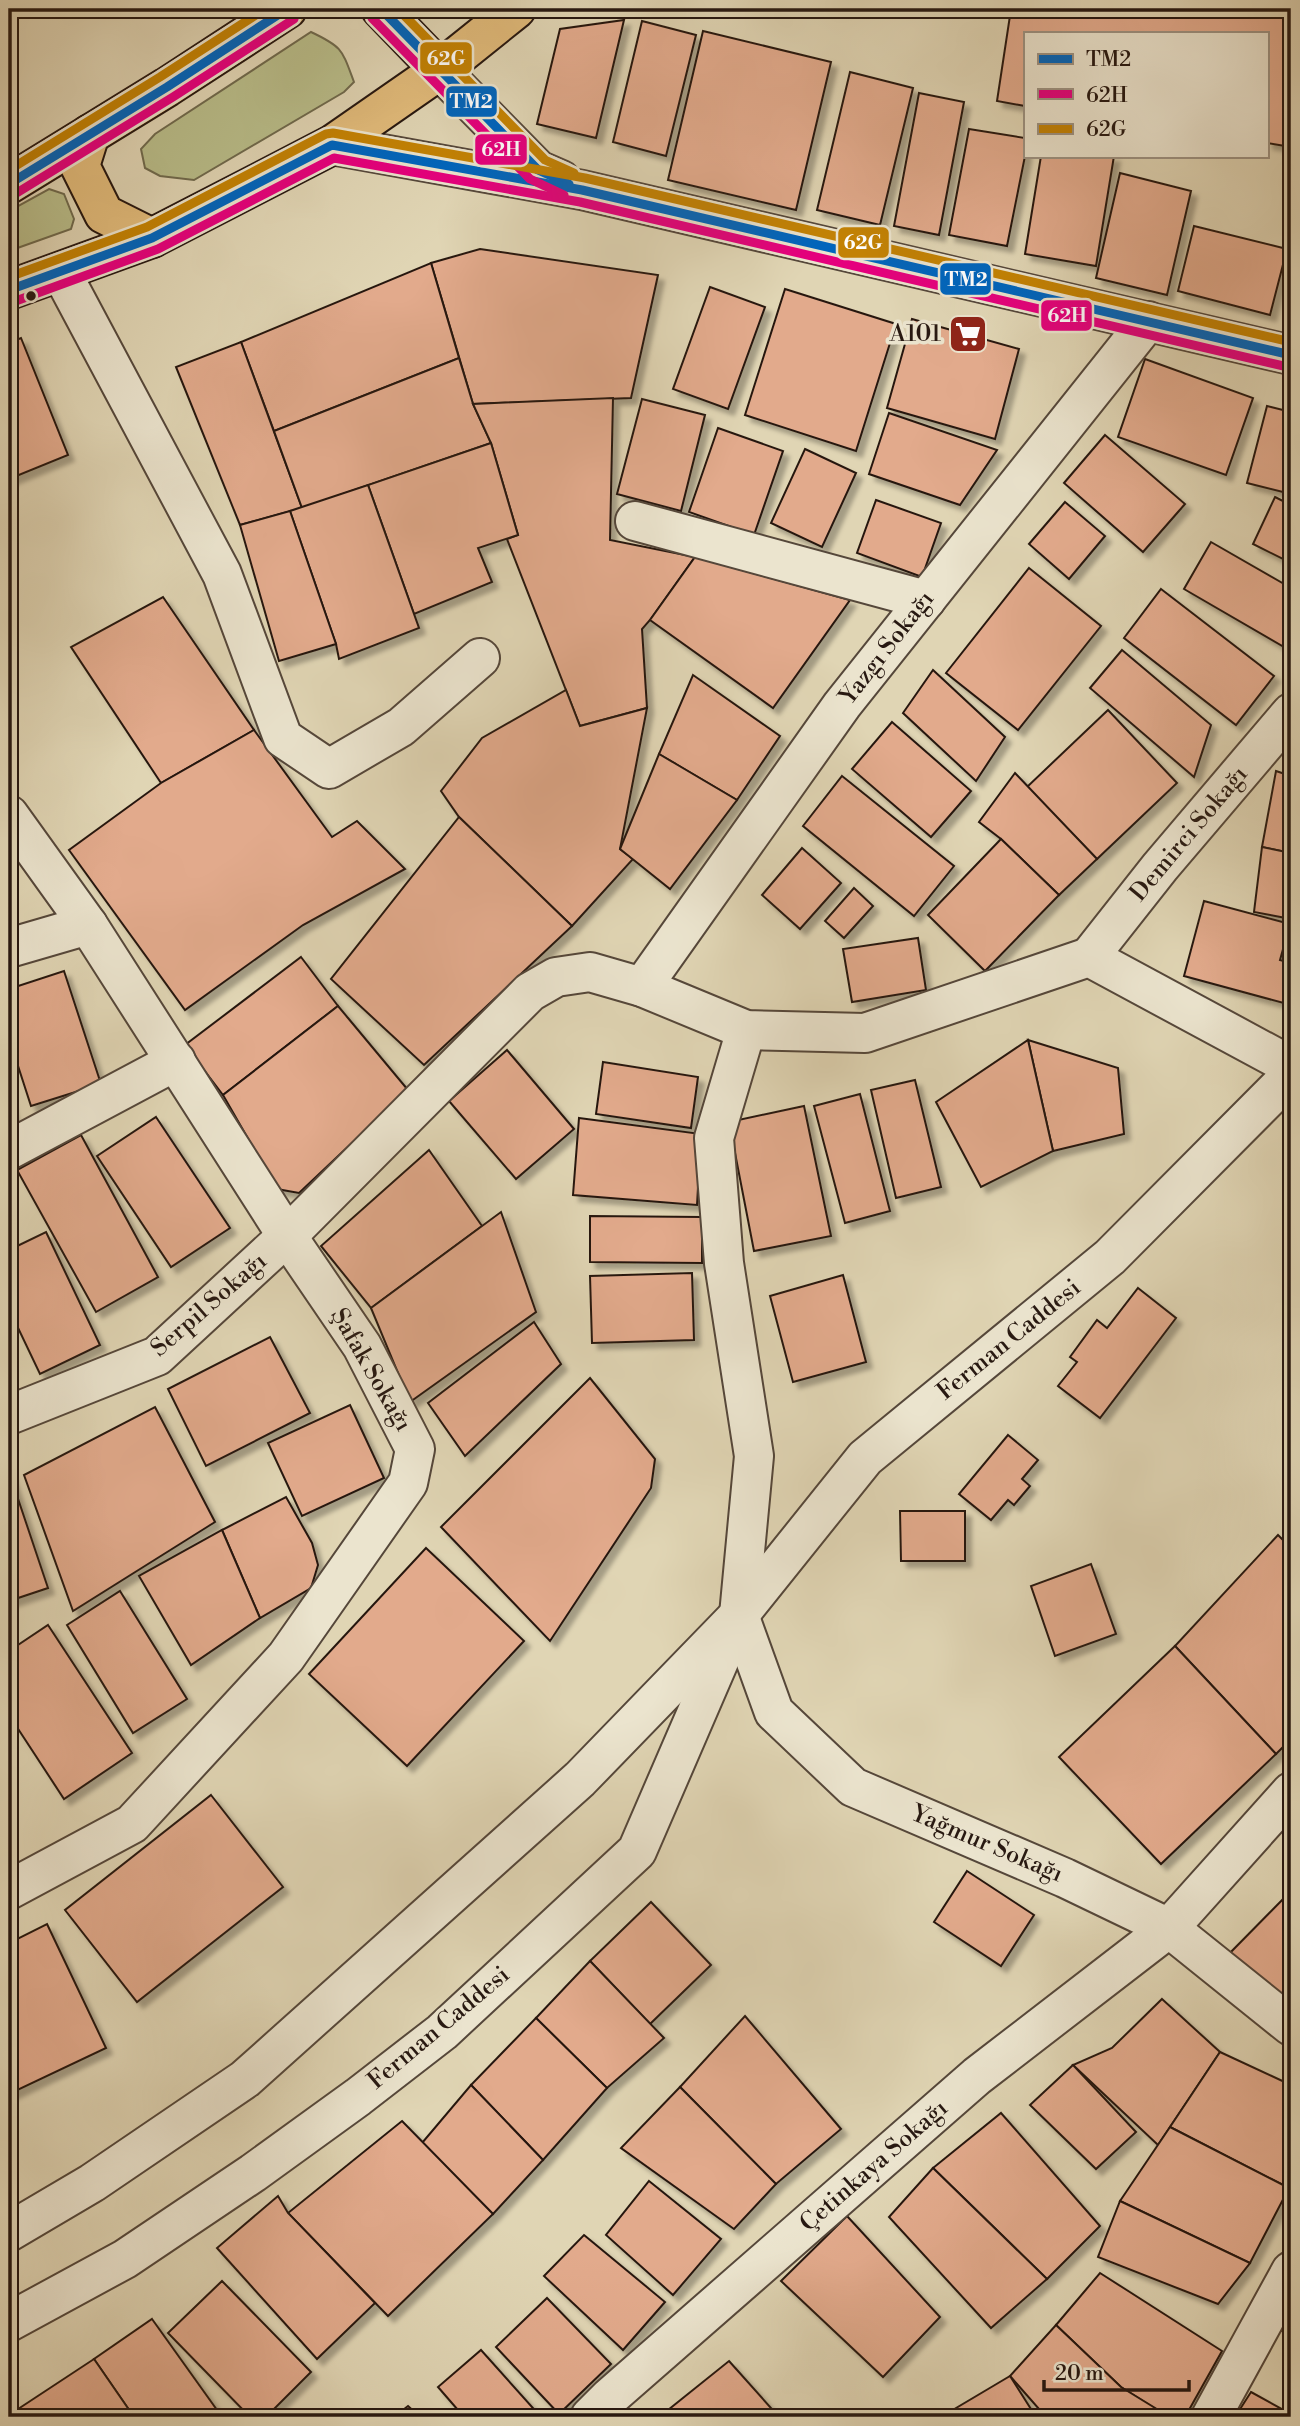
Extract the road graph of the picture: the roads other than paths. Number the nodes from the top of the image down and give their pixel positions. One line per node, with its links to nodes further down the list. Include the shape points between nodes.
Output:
1 (287, 9): 5 (main road)
2 (381, 9): 4 (main road)
3 (516, 9): 4 (main road)
4 (440, 70): 6 (main road); 8 (street, via 538,170)
5 (90, 134): 7 (main road); 9 (main road, via 80,166 104,214)
6 (332, 145): 8 (street); 9 (main road)
7 (9, 184)
8 (583, 190): 12 (street)
9 (152, 238): 10 (main road)
10 (61, 272): 11 (main road); 16 (street, via 222,574 283,738 329,769 401,727)
11 (9, 290)
12 (1148, 321): 13 (street); 15 (street, Yazgı Sokağı)
13 (1291, 355)
14 (635, 521): 15 (street)
15 (926, 600): 22 (street, Yazgı Sokağı, via 842,705)
16 (480, 659)
17 (1291, 713): 21 (street, Demirci Sokağı)
18 (9, 815): 19 (street, Şafak Sokağı)
19 (88, 925): 20 (street); 24 (street, Şafak Sokağı)
20 (9, 948)
21 (1089, 957): 23 (street, via 865,1033); 25 (street)
22 (642, 987): 23 (street, Serpil Sokağı); 28 (street, Serpil Sokağı, via 590,972 556,977 530,992)
23 (746, 1030): 30 (street, via 714,1138 724,1263 754,1456)
24 (176, 1061): 27 (street); 28 (street, Şafak Sokağı)
25 (1291, 1066)
26 (1291, 1075): 30 (street, Ferman Caddesi, via 1110,1257 865,1458)
27 (9, 1150)
28 (287, 1236): 29 (street, Serpil Sokağı, via 157,1356); 32 (street, Şafak Sokağı, via 362,1346 415,1449 408,1483 286,1657 132,1824)
29 (9, 1415)
30 (739, 1615): 33 (street, Yağmur Sokağı, via 774,1712 853,1787); 35 (street, Ferman Caddesi, via 580,1779 245,2079 92,2183); 37 (street, Ferman Caddesi, via 637,1851 442,2032 358,2097 125,2259)
31 (1291, 1792): 33 (street, Çetinkaya Sokağı)
32 (9, 1890)
33 (1169, 1928): 34 (street, Yağmur Sokağı); 38 (street, Çetinkaya Sokağı, via 977,2076)
34 (1291, 2026)
35 (9, 2232)
36 (1291, 2271): 39 (street)
37 (9, 2322)
38 (590, 2417)
39 (1211, 2417)

